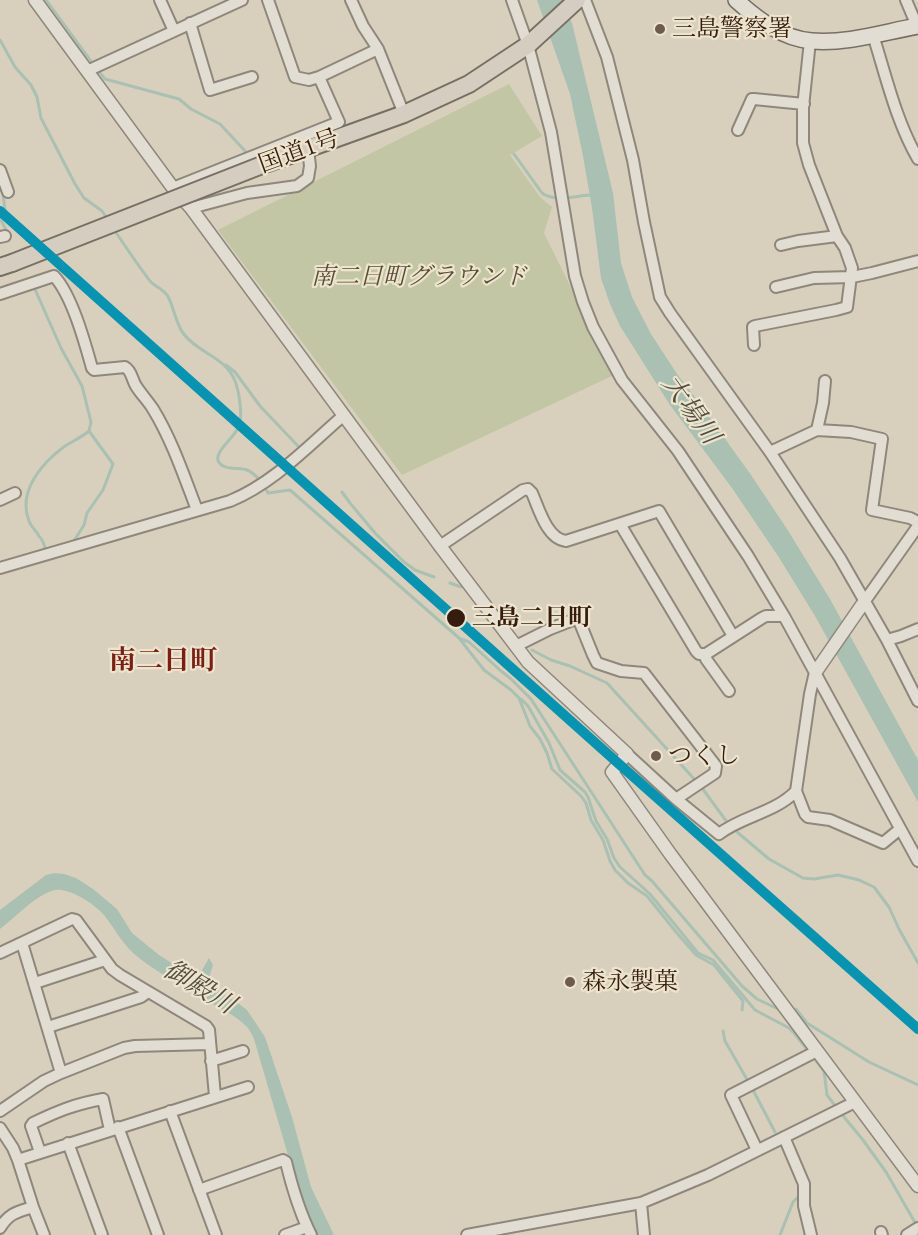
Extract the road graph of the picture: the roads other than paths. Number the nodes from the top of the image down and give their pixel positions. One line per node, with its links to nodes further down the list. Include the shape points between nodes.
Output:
1 (35, 0): 18 (street)
2 (160, 0): 13 (street)
3 (242, 0): 11 (street)
4 (268, 0): 20 (street, via 295,77)
5 (351, 0): 17 (street)
6 (512, 0): 16 (street)
7 (577, 0): 16 (highway, 国道1号)
8 (585, 0): 41 (street, via 607,57 633,159 660,297)
9 (736, 0): 15 (main road, via 774,29)
10 (906, 0): 12 (street)
11 (190, 23): 13 (street); 19 (street, via 210,90)
12 (918, 26): 14 (main road)
13 (174, 31): 18 (street)
14 (873, 34): 15 (main road, via 848,40); 25 (street, via 903,127)
15 (810, 41): 21 (street)
16 (528, 45): 22 (highway, 国道1号, via 469,84); 50 (street, via 551,132 575,276 593,327 622,380 678,451)
17 (378, 50): 20 (street); 22 (street)
18 (87, 71): 27 (street)
19 (252, 77)
20 (319, 77): 27 (street, via 339,123)
21 (804, 104): 23 (street, via 752,99); 30 (street, via 805,153)
22 (404, 114): 24 (highway, 国道1号)
23 (738, 130)
24 (308, 149): 29 (street, via 308,178 297,186 247,193); 33 (highway, 国道1号, bridge)
25 (918, 159)
26 (0, 170): 28 (street)
27 (173, 188): 29 (street)
28 (8, 192)
29 (191, 208): 39 (street)
30 (837, 236): 31 (street); 34 (street, via 852,268)
31 (781, 244)
32 (918, 261): 34 (street)
33 (6, 265)
34 (852, 277): 35 (street, via 814,278); 37 (street, via 846,308 755,326)
35 (777, 286)
36 (0, 294): 44 (street, via 54,276 71,306 92,368 129,369 180,464)
37 (754, 345)
38 (825, 381): 40 (street)
39 (344, 415): 44 (street, via 256,489); 47 (street)
40 (817, 430): 41 (street); 46 (street, via 882,439 872,510 910,518)
41 (770, 452): 49 (street, via 840,558)
42 (15, 493): 43 (street)
43 (0, 500)
44 (197, 510): 48 (street)
45 (620, 524): 47 (street, via 560,540 552,534 528,489); 52 (street, via 659,511); 55 (street, via 696,651)
46 (918, 524): 49 (street)
47 (440, 546): 54 (street)
48 (0, 568)
49 (863, 604): 53 (street); 56 (street)
50 (784, 616): 52 (street, via 766,616); 56 (street)
51 (918, 629): 53 (street)
52 (733, 636): 55 (street)
53 (887, 640): 58 (street)
54 (516, 646): 59 (street, via 528,662); 61 (street, via 579,618 597,663 644,673 716,766 715,773)
55 (704, 654): 57 (street)
56 (816, 672): 60 (street); 62 (street)
57 (729, 691)
58 (918, 701)
59 (627, 754): 61 (street); 72 (street, via 612,772)
60 (796, 791): 61 (street, via 777,806 719,834); 62 (street, via 808,817 830,820 883,843)
61 (676, 799)
62 (900, 829): 63 (street)
63 (918, 861)
64 (22, 943): 65 (street); 66 (street, via 72,919); 67 (street)
65 (0, 953)
66 (105, 960): 67 (street); 68 (street, via 120,975)
67 (35, 983): 69 (street)
68 (148, 992): 69 (street); 70 (street, via 206,1026)
69 (48, 1027): 74 (street)
70 (209, 1044): 73 (street); 74 (street, via 124,1048)
71 (243, 1051): 73 (street)
72 (817, 1051): 77 (street); 84 (street, via 731,1095)
73 (211, 1061): 76 (street)
74 (62, 1073): 78 (street)
75 (248, 1087): 76 (street)
76 (215, 1096): 79 (street)
77 (855, 1102): 82 (street); 87 (street)
78 (0, 1111)
79 (170, 1111): 81 (street); 88 (street)
80 (0, 1128): 86 (street)
81 (114, 1129): 83 (street); 85 (street, via 103,1099 73,1105 33,1123); 97 (street)
82 (784, 1137): 84 (street); 102 (street, via 804,1184)
83 (68, 1143): 85 (street); 96 (street)
84 (757, 1150): 89 (street)
85 (40, 1152): 86 (street)
86 (18, 1160): 90 (street)
87 (918, 1186)
88 (199, 1190): 93 (street, via 283,1160); 98 (street)
89 (641, 1203): 94 (street); 101 (street)
90 (33, 1207): 91 (street, via 11,1215); 95 (street)
91 (0, 1228)
92 (918, 1228): 103 (street)
93 (309, 1231): 99 (street)
94 (496, 1232): 100 (street)
95 (44, 1235)
96 (102, 1235)
97 (158, 1235)
98 (216, 1235)
99 (285, 1235)
100 (467, 1235)
101 (644, 1235)
102 (811, 1235)
103 (908, 1235)

